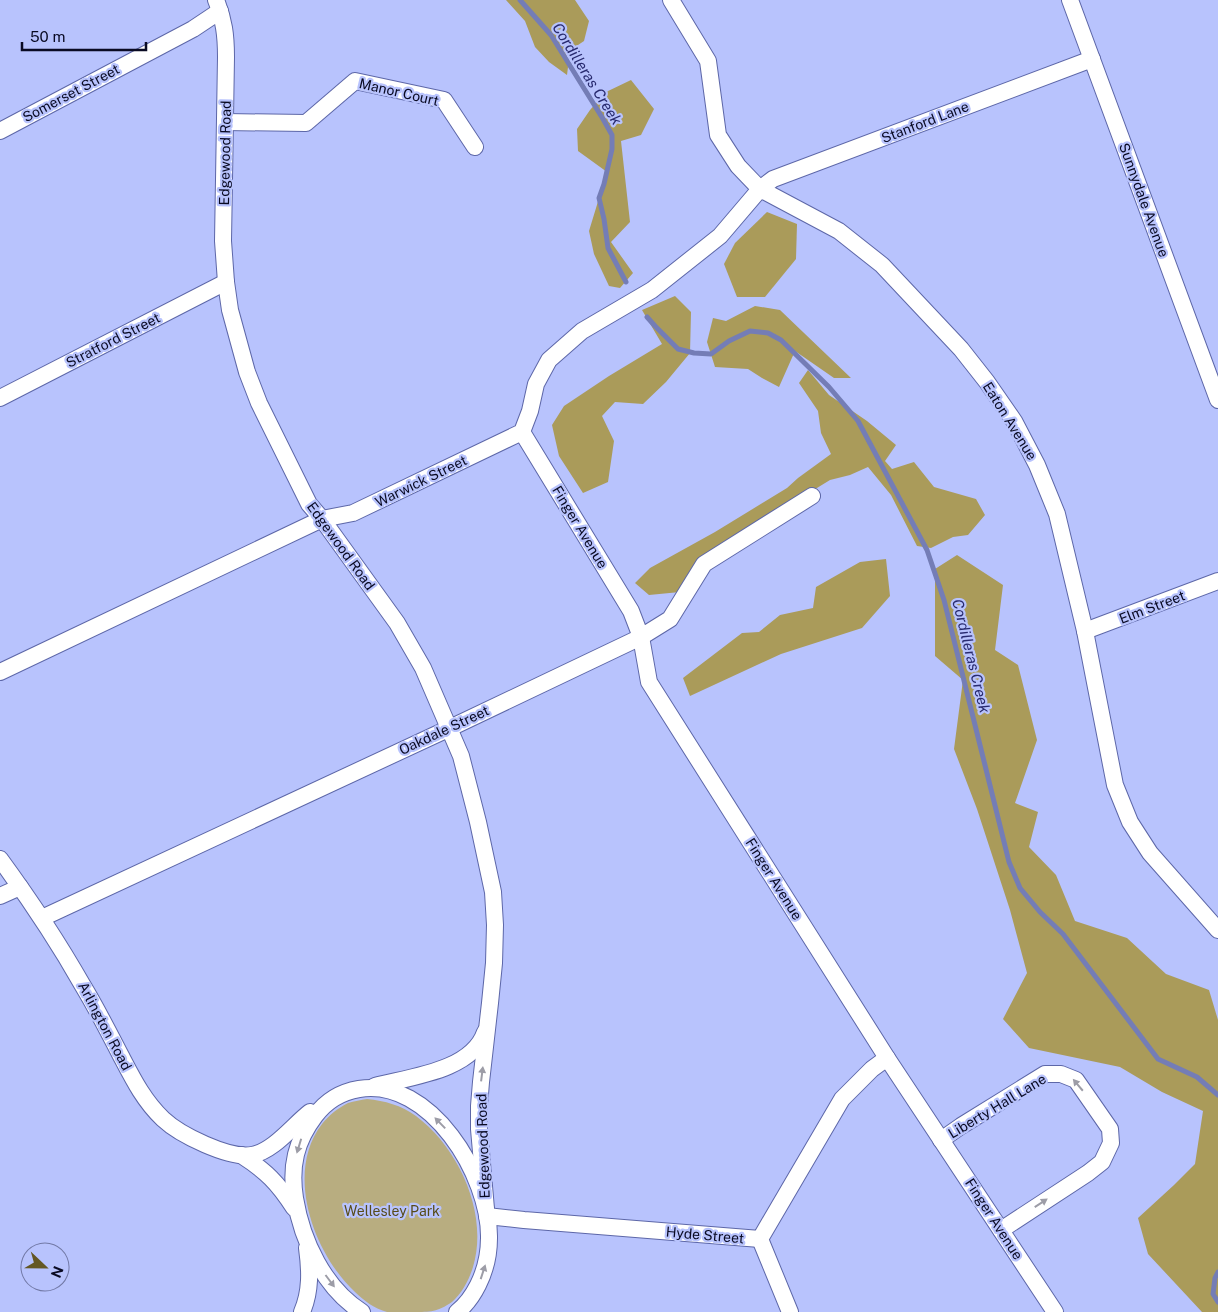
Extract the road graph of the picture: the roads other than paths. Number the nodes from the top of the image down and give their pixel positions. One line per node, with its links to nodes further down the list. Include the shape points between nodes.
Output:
1 (671, 0): 8 (street, Eaton Avenue, via 708,61 718,135 738,166)
2 (1070, 0): 4 (street, Sunnydale Avenue)
3 (218, 6): 5 (street, Edgewood Road, via 226,33); 6 (street, Somerset Street, via 193,29)
4 (1092, 59): 8 (street, Stanford Lane, via 773,179); 11 (street, Sunnydale Avenue)
5 (225, 122): 7 (street, Manor Court, via 306,123 354,81 444,100); 9 (street, Edgewood Road, via 223,240)
6 (0, 131)
7 (475, 147)
8 (760, 189): 12 (street, via 720,236 652,290 582,331 549,360 536,384); 16 (street, Eaton Avenue, via 839,231 882,265 961,349 986,382 1014,421 1038,465 1057,514)
9 (226, 282): 10 (street, Stratford Street); 14 (street, Edgewood Road, via 238,343 259,403 309,504)
10 (0, 398)
11 (1218, 400)
12 (522, 432): 14 (street, Warwick Street, via 353,513); 17 (street, Finger Avenue, via 631,611)
13 (812, 496): 17 (street, Oakdale Street, via 704,564 670,619)
14 (322, 519): 18 (street, Warwick Street); 19 (street, Edgewood Road, via 411,645)
15 (1218, 581): 16 (street, Elm Street)
16 (1085, 631): 23 (street, Eaton Avenue, via 1115,785 1130,822 1150,853)
17 (641, 637): 19 (street, Oakdale Street); 27 (street, Finger Avenue, via 649,682)
18 (0, 672)
19 (450, 728): 24 (street, Oakdale Street); 26 (street, Edgewood Road, via 470,788 493,892 494,954)
20 (0, 859): 21 (street, Arlington Road)
21 (20, 886): 22 (street); 24 (street, Arlington Road)
22 (0, 896)
23 (1211, 912): 25 (street, Eaton Avenue)
24 (42, 918): 31 (street, Arlington Road, via 149,1104 182,1134)
25 (1218, 930)
26 (488, 1023): 28 (street, Edgewood Road, via 478,1046 458,1062 441,1070); 33 (street, Edgewood Road, one-way to 26, via 479,1106)
27 (887, 1058): 30 (street, Finger Avenue); 36 (street, Hyde Street, via 842,1099)
28 (366, 1088): 29 (street); 33 (street, one-way to 28, via 474,1173 463,1152 437,1120 405,1097 387,1090)
29 (346, 1091): 31 (street, Arlington Road, via 324,1102 262,1152); 32 (street, one-way to 32, via 317,1112 297,1148 294,1190)
30 (941, 1140): 34 (street, Finger Avenue); 34 (street, Liberty Hall Lane, one-way to 30, via 1102,1162 1111,1143 1110,1129 1076,1080 1061,1074 1045,1074)
31 (241, 1155): 32 (street, Arlington Road, via 272,1178)
32 (298, 1213): 35 (street)
33 (486, 1213): 36 (street, Hyde Street, via 534,1221); 37 (street, one-way to 33, via 488,1258)
34 (1001, 1230): 43 (street, Finger Avenue)
35 (305, 1236): 38 (street, via 310,1277); 39 (street, one-way to 39, via 326,1276 339,1293)
36 (760, 1239): 42 (street)
37 (473, 1295): 40 (street); 41 (street)
38 (302, 1312)
39 (362, 1312)
40 (457, 1312)
41 (464, 1312)
42 (790, 1312)
43 (1055, 1312)

